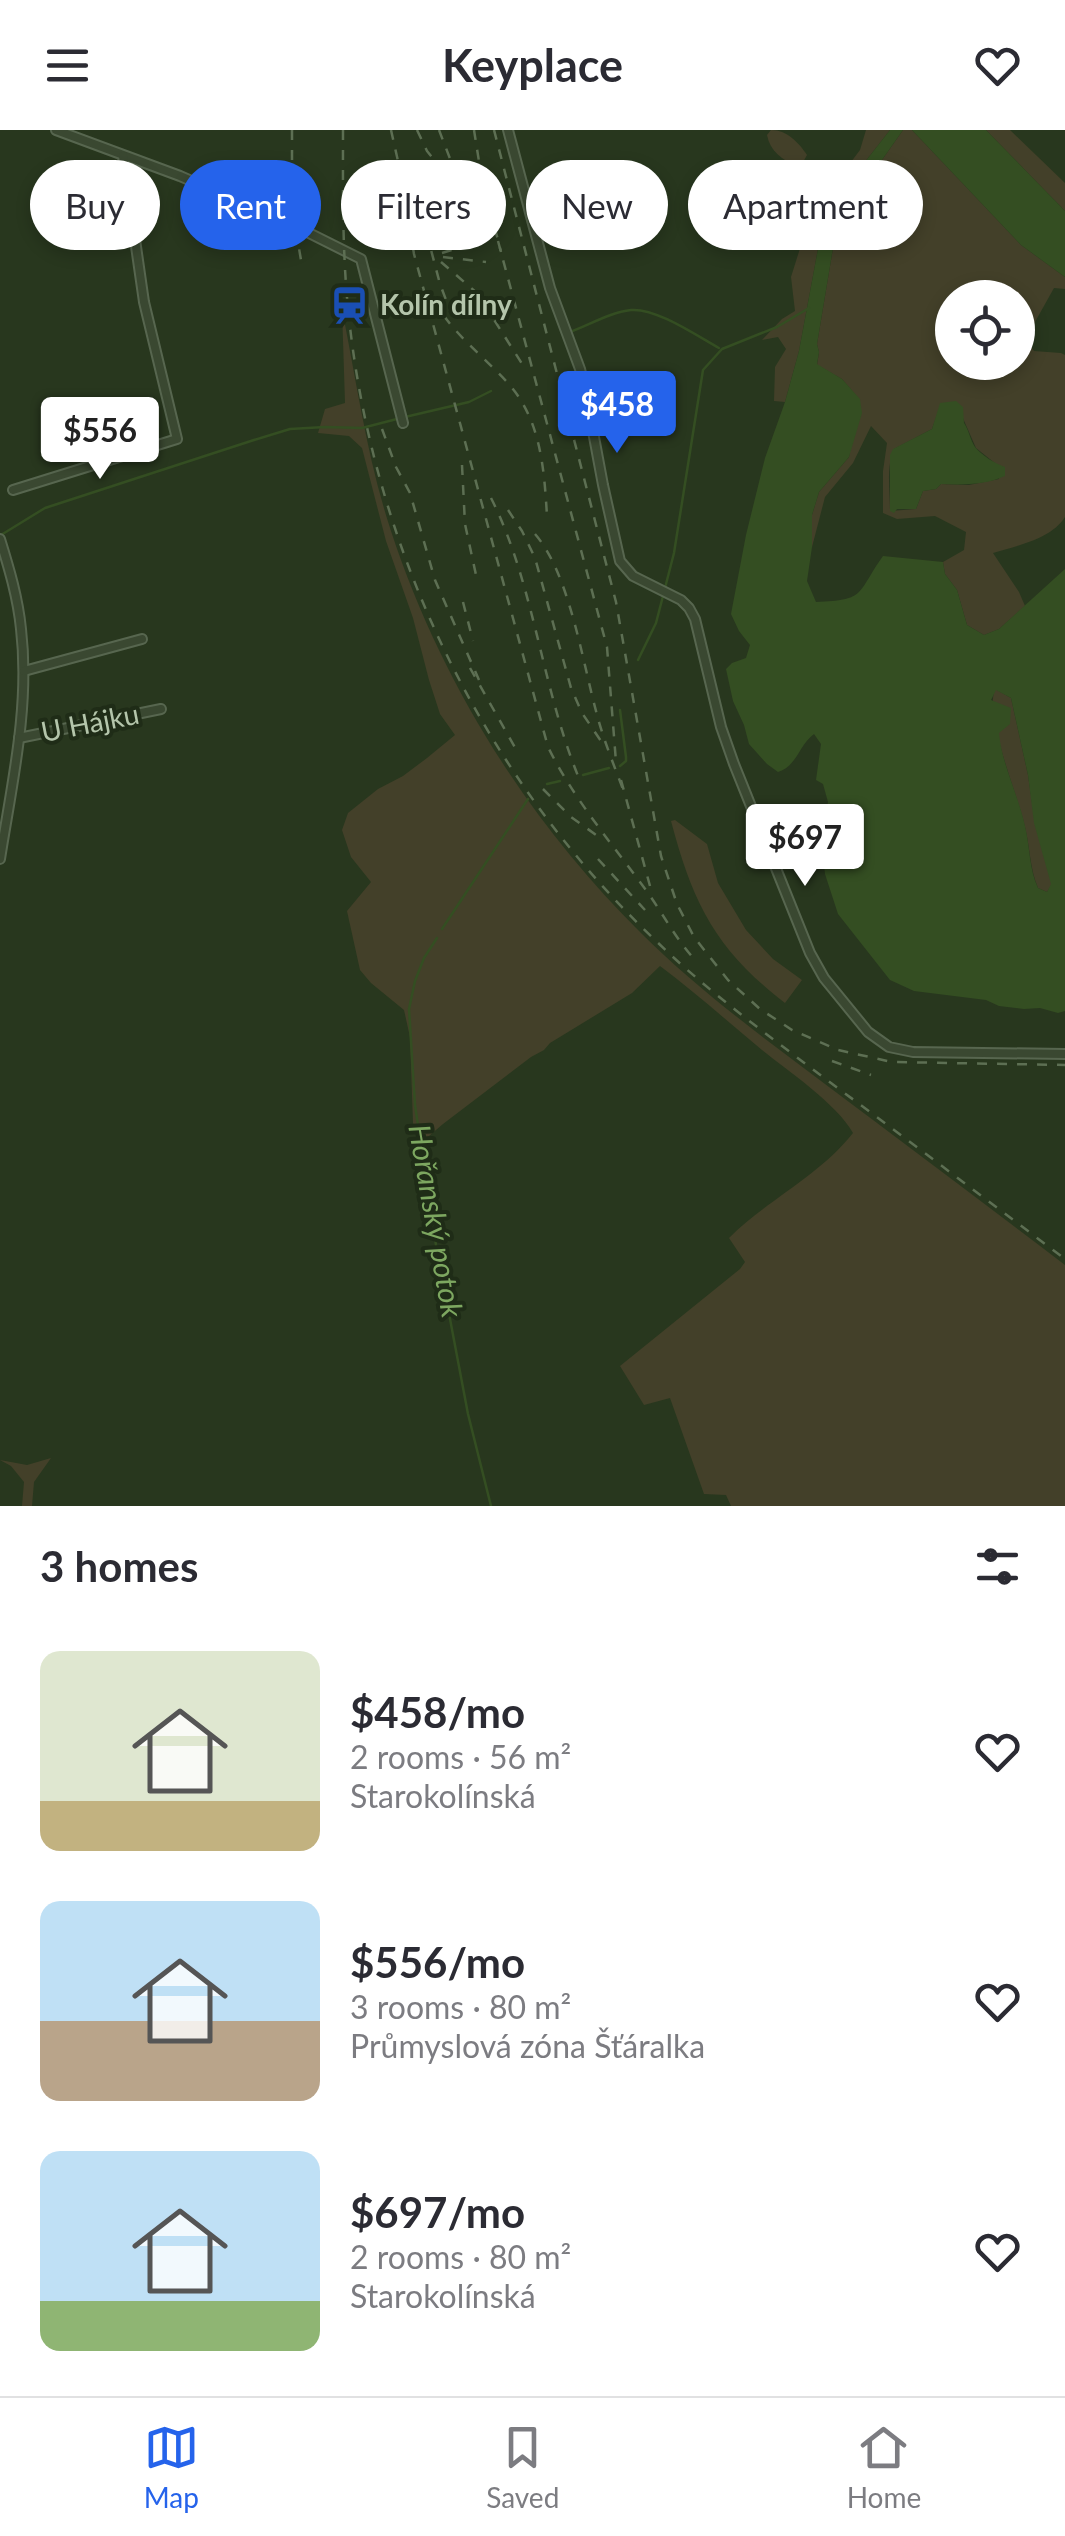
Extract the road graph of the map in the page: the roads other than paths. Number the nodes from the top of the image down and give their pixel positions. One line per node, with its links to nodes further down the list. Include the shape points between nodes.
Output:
1 (56, 130): 3 (street)
2 (508, 130): 12 (street, via 586,394 620,561 695,618 721,727 824,978 888,1047)
3 (123, 156): 4 (street, via 361,259); 5 (street, via 144,302 176,439)
4 (403, 419)
5 (13, 490)
6 (1, 541): 8 (street, via 21,624)
7 (142, 639): 8 (street)
8 (24, 671): 10 (street)
9 (162, 709): 10 (street, U Hájku)
10 (19, 738): 11 (street)
11 (0, 859)
12 (1065, 1054)

